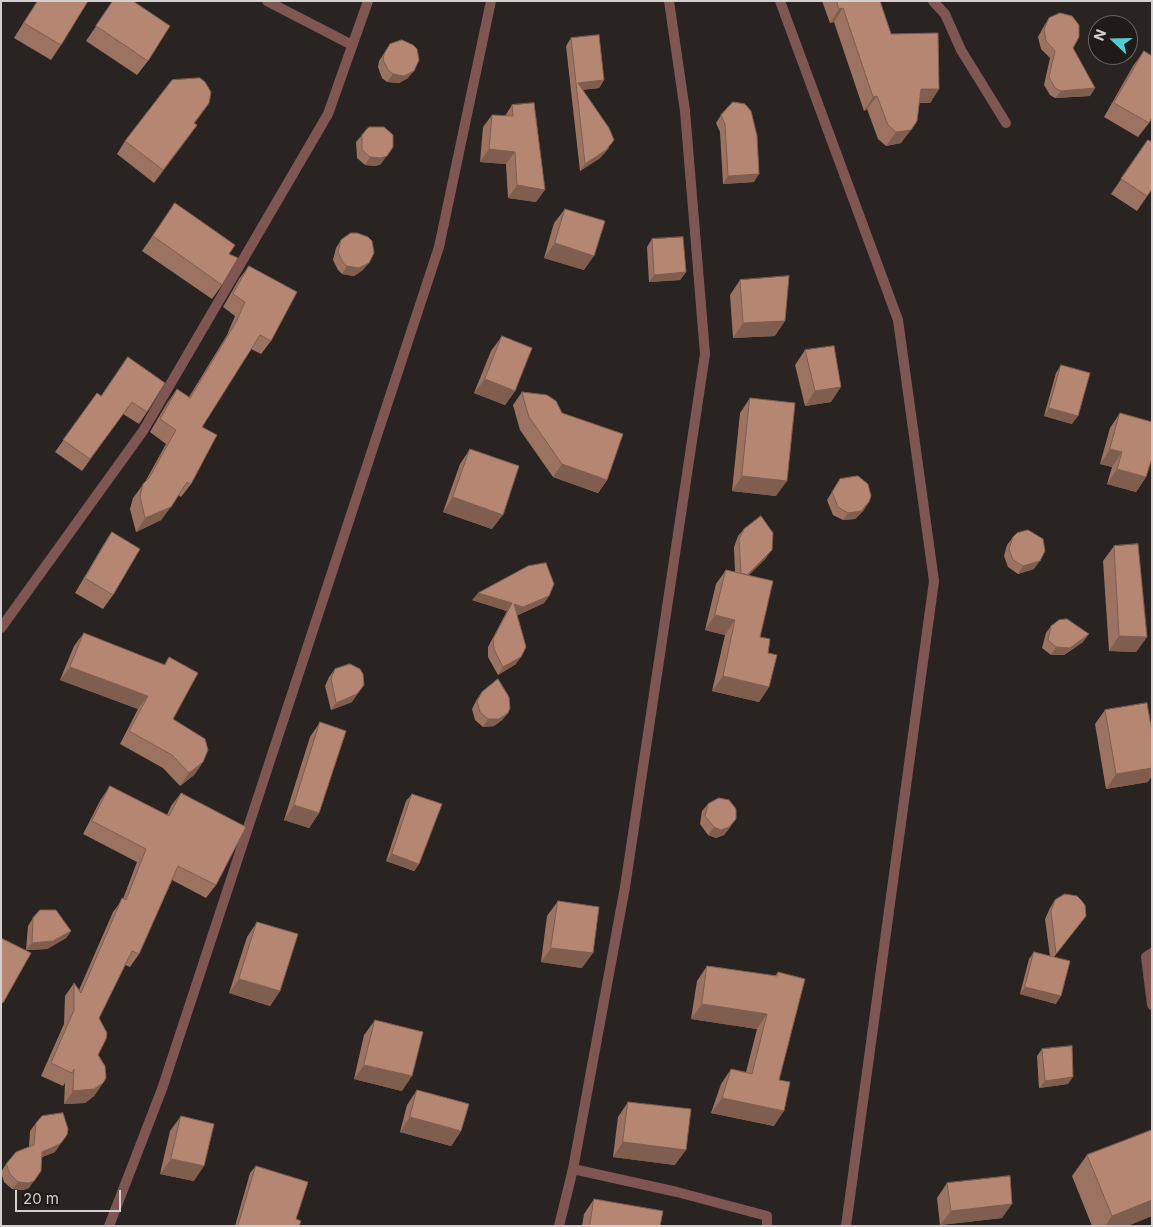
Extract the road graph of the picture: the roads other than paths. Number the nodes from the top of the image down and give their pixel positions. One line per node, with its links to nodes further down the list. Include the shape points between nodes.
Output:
1 (268, 1): 7 (street)
2 (368, 1): 7 (street)
3 (491, 1): 13 (street, via 439,247 162,1089)
4 (669, 1): 12 (street, via 685,111 705,354 625,887)
5 (780, 1): 16 (street, via 898,320 934,581)
6 (933, 1): 8 (street, via 944,14 961,50)
7 (352, 45): 9 (street, via 328,114 143,431)
8 (1006, 123)
9 (1, 628)
10 (1152, 953): 11 (street, via 1146,957)
11 (1152, 1005)
12 (572, 1169): 14 (street); 15 (street, via 768,1216)
13 (109, 1226)
14 (559, 1226)
15 (767, 1226)
16 (846, 1226)

